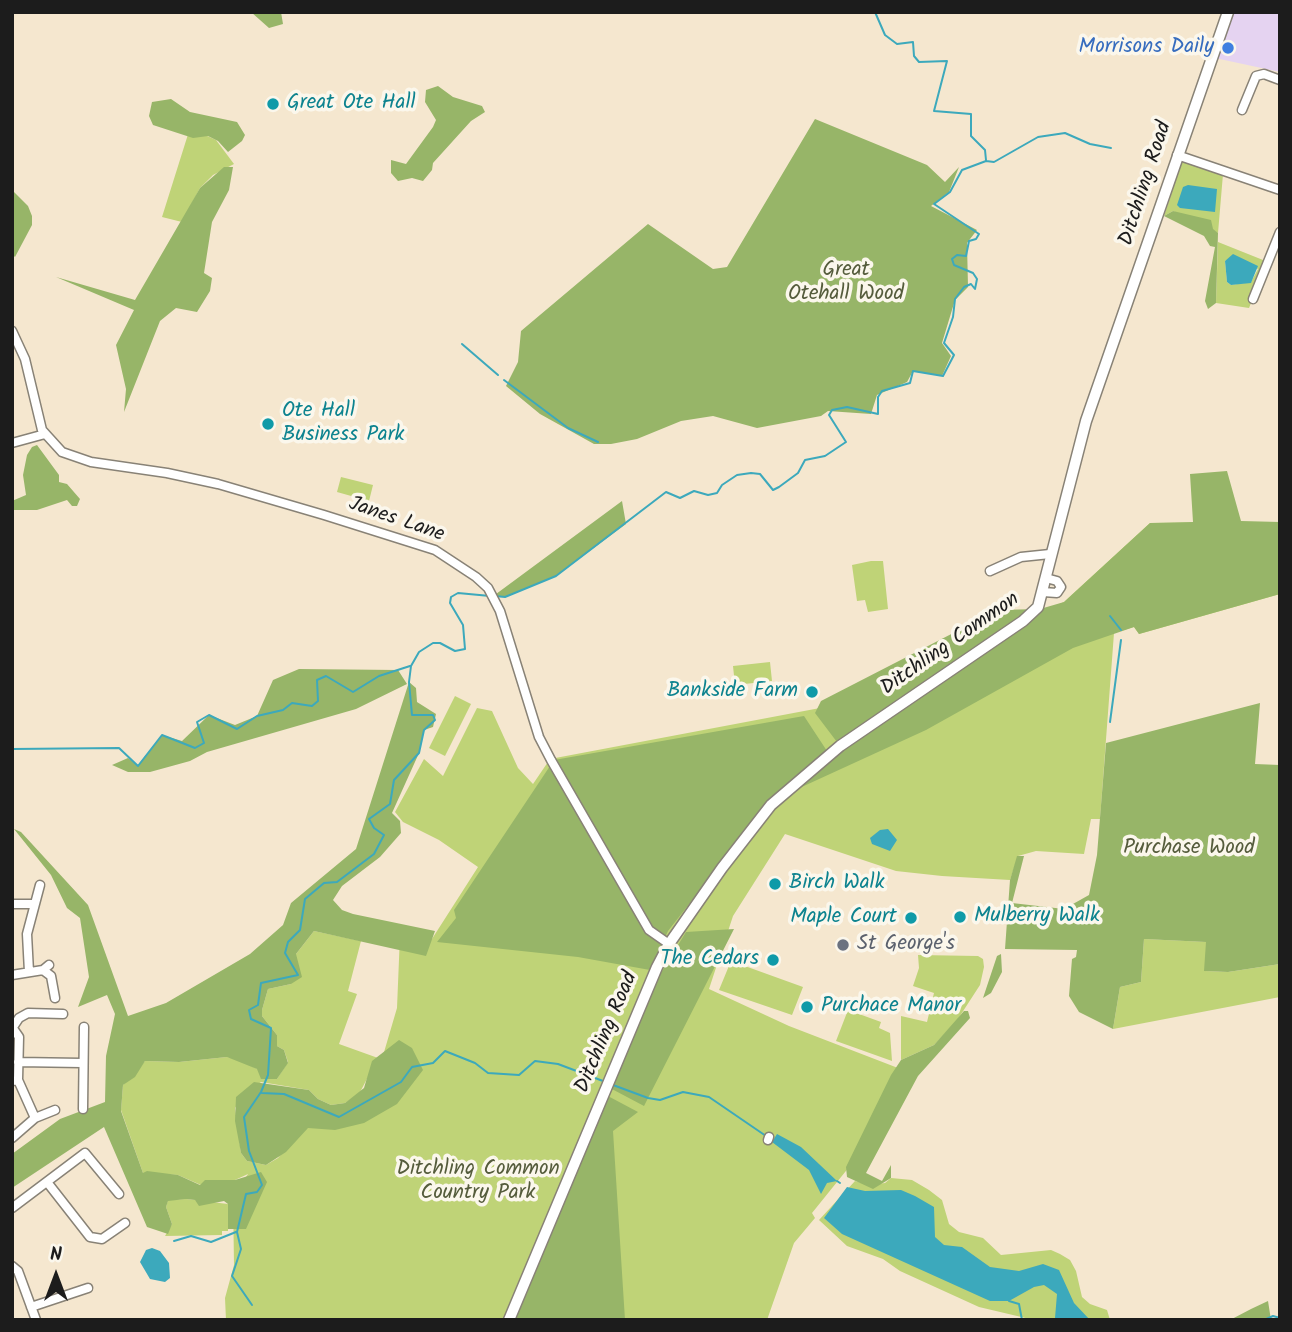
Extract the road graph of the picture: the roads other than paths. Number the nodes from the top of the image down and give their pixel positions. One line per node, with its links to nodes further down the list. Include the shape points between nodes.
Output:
1 (1228, 12): 4 (main road, Ditchling Road)
2 (1280, 80): 3 (street, via 1256,76)
3 (1242, 110)
4 (1177, 155): 5 (street); 9 (main road, Ditchling Road)
5 (1280, 190)
6 (1280, 232): 7 (street)
7 (1258, 294)
8 (12, 331): 10 (street, via 25,359)
9 (1104, 368): 12 (main road, Ditchling Common)
10 (45, 434): 11 (street); 20 (street, Janes Lane, via 62,452 77,459 218,484 435,550 473,574 495,602 539,737 649,930)
11 (12, 443)
12 (1050, 554): 13 (street, via 996,562); 14 (main road, Ditchling Common)
13 (990, 570)
14 (1046, 578): 15 (main road, Ditchling Common); 15 (street, via 1061,587 1057,593)
15 (1043, 593): 16 (main road, Ditchling Common, via 1036,610 1023,621 840,746)
16 (789, 790): 20 (main road, Ditchling Road, via 756,824)
17 (40, 885): 19 (street)
18 (12, 904): 19 (street)
19 (33, 904): 21 (street, via 27,934)
20 (669, 944): 42 (main road, Ditchling Road)
21 (29, 972): 22 (street); 23 (street, via 46,967)
22 (12, 975)
23 (55, 998)
24 (63, 1014): 25 (street, via 28,1013)
25 (12, 1027): 27 (street, via 19,1037)
26 (84, 1027): 28 (street)
27 (18, 1062): 28 (street); 29 (street)
28 (82, 1063): 31 (street)
29 (15, 1080): 32 (street)
30 (55, 1110): 32 (street)
31 (83, 1110)
32 (34, 1118): 33 (street)
33 (12, 1138)
34 (47, 1182): 35 (street, via 85,1153); 36 (street); 37 (street, via 90,1237 102,1239)
35 (120, 1194)
36 (13, 1206)
37 (125, 1223)
38 (12, 1266): 40 (street)
39 (88, 1289): 40 (street)
40 (31, 1307): 41 (street)
41 (36, 1320)
42 (509, 1320)

